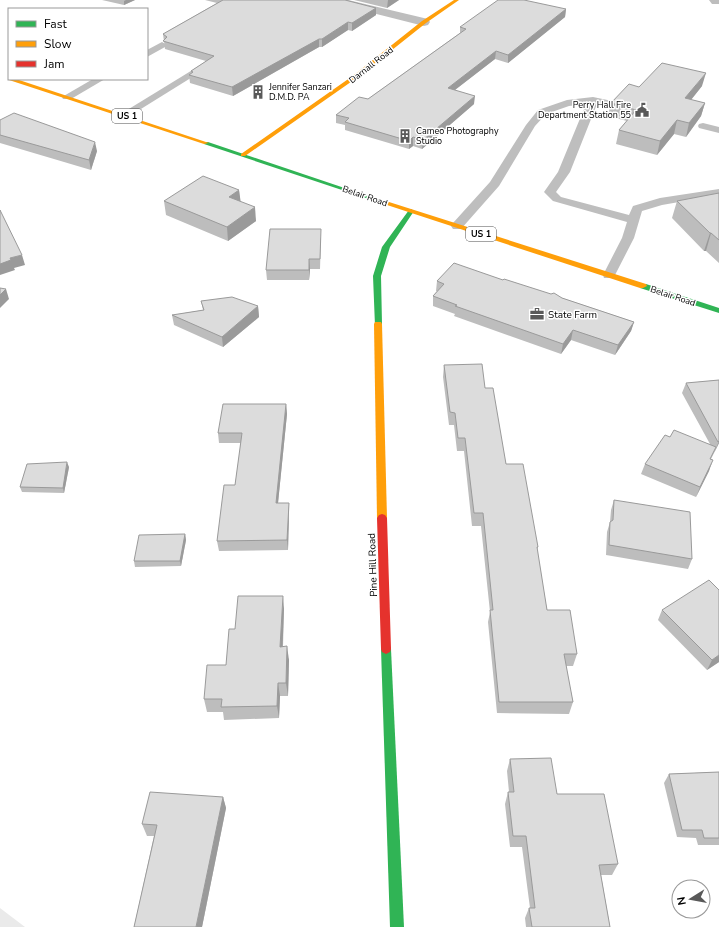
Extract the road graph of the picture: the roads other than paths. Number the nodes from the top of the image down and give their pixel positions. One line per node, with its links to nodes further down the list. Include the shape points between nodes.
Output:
1 (333, 0): 3 (street)
2 (457, 0): 3 (main road, Darnall Road)
3 (424, 22): 15 (main road, Darnall Road, via 356,76)
4 (162, 45): 5 (lane)
5 (148, 53)
6 (199, 69): 12 (lane)
7 (13, 80): 9 (main road, Belair Road / US 1)
8 (98, 80): 9 (lane)
9 (67, 97): 12 (main road, Belair Road / US 1)
10 (593, 100): 11 (lane); 18 (lane, via 564,172 550,192 557,199); 19 (lane, via 567,103 542,112 531,125 495,184)
11 (613, 104)
12 (124, 115): 15 (main road, Belair Road / US 1)
13 (703, 126): 14 (lane)
14 (719, 130)
15 (243, 155): 17 (main road, Belair Road / US 1)
16 (719, 192): 18 (lane, via 660,202 637,209)
17 (412, 211): 19 (main road, Belair Road / US 1); 22 (main road, Pine Hill Road, via 386,247 377,276 383,561)
18 (634, 220): 20 (lane)
19 (457, 226): 20 (main road, Belair Road / US 1)
20 (609, 275): 21 (main road, Belair Road / US 1)
21 (719, 310)
22 (397, 927)

